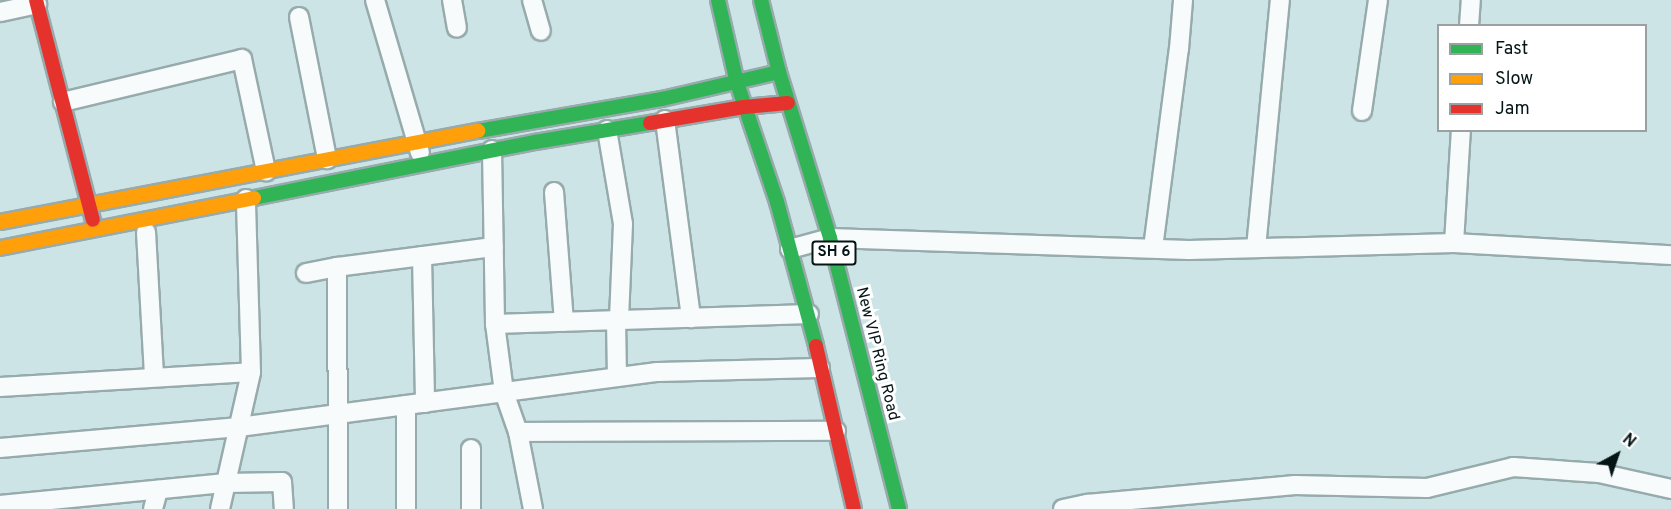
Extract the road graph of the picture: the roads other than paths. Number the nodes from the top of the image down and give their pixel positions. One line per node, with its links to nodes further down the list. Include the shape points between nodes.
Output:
1 (375, 0): 25 (street)
2 (452, 0): 14 (street)
3 (532, 0): 15 (street)
4 (718, 0): 17 (street, SH 6)
5 (761, 0): 16 (street, New VIP Ring Road / SH 6)
6 (1183, 0): 42 (street)
7 (1280, 0): 40 (street)
8 (1378, 0): 21 (street)
9 (1471, 0): 13 (street)
10 (37, 2): 11 (street); 18 (street)
11 (0, 12)
12 (299, 18): 27 (street)
13 (1469, 24)
14 (457, 28)
15 (541, 31)
16 (779, 72): 17 (street); 19 (street, New VIP Ring Road / SH 6)
17 (737, 83): 20 (street, SH 6); 25 (street)
18 (63, 102): 29 (street, via 242,59); 32 (street)
19 (788, 103): 20 (street); 36 (street, New VIP Ring Road / SH 6)
20 (744, 107): 22 (street); 41 (street, SH 6)
21 (1362, 111)
22 (665, 120): 23 (street); 48 (street)
23 (607, 130): 26 (street); 49 (street, via 623,224)
24 (1461, 132): 37 (street)
25 (417, 142): 27 (street); 28 (street)
26 (492, 150): 28 (street); 38 (street)
27 (327, 159): 29 (street)
28 (423, 164): 31 (street)
29 (266, 171): 32 (street)
30 (554, 192): 50 (street)
31 (246, 199): 34 (street); 53 (street)
32 (90, 205): 33 (street); 34 (street)
33 (0, 222)
34 (95, 229): 39 (street)
35 (146, 232): 54 (street)
36 (830, 238): 41 (street); 42 (street); 78 (street, New VIP Ring Road / SH 6)
37 (1454, 243): 40 (street); 43 (street)
38 (494, 247): 44 (street); 51 (street)
39 (0, 248)
40 (1256, 248): 42 (street)
41 (790, 249): 47 (street, SH 6)
42 (1153, 249)
43 (1671, 255)
44 (423, 256): 45 (street); 58 (street)
45 (337, 267): 46 (street); 59 (street)
46 (306, 273)
47 (809, 314): 48 (street); 52 (street, SH 6)
48 (691, 318): 49 (street)
49 (618, 320): 50 (street); 55 (street)
50 (564, 322): 51 (street)
51 (495, 324): 57 (street)
52 (820, 368): 55 (street, via 657,372); 61 (street, SH 6)
53 (251, 372): 54 (street); 60 (street)
54 (154, 377): 56 (street)
55 (617, 377): 57 (street)
56 (0, 387)
57 (504, 392): 58 (street); 62 (street)
58 (415, 404): 59 (street); 74 (street)
59 (336, 414): 60 (street); 73 (street)
60 (239, 427): 63 (street); 65 (street)
61 (836, 431): 62 (street); 77 (street, SH 6)
62 (518, 432): 76 (street)
63 (0, 448)
64 (471, 449): 75 (street)
65 (226, 483): 67 (street); 71 (street); 72 (street, via 282,482)
66 (1671, 489): 79 (street, via 1599,473 1513,467 1427,488 1295,485)
67 (158, 490): 68 (street); 70 (street)
68 (84, 503): 69 (street)
69 (11, 506)
70 (153, 509)
71 (220, 509)
72 (284, 509)
73 (338, 509)
74 (406, 509)
75 (471, 509)
76 (532, 509)
77 (854, 509)
78 (899, 509)
79 (1063, 509)

